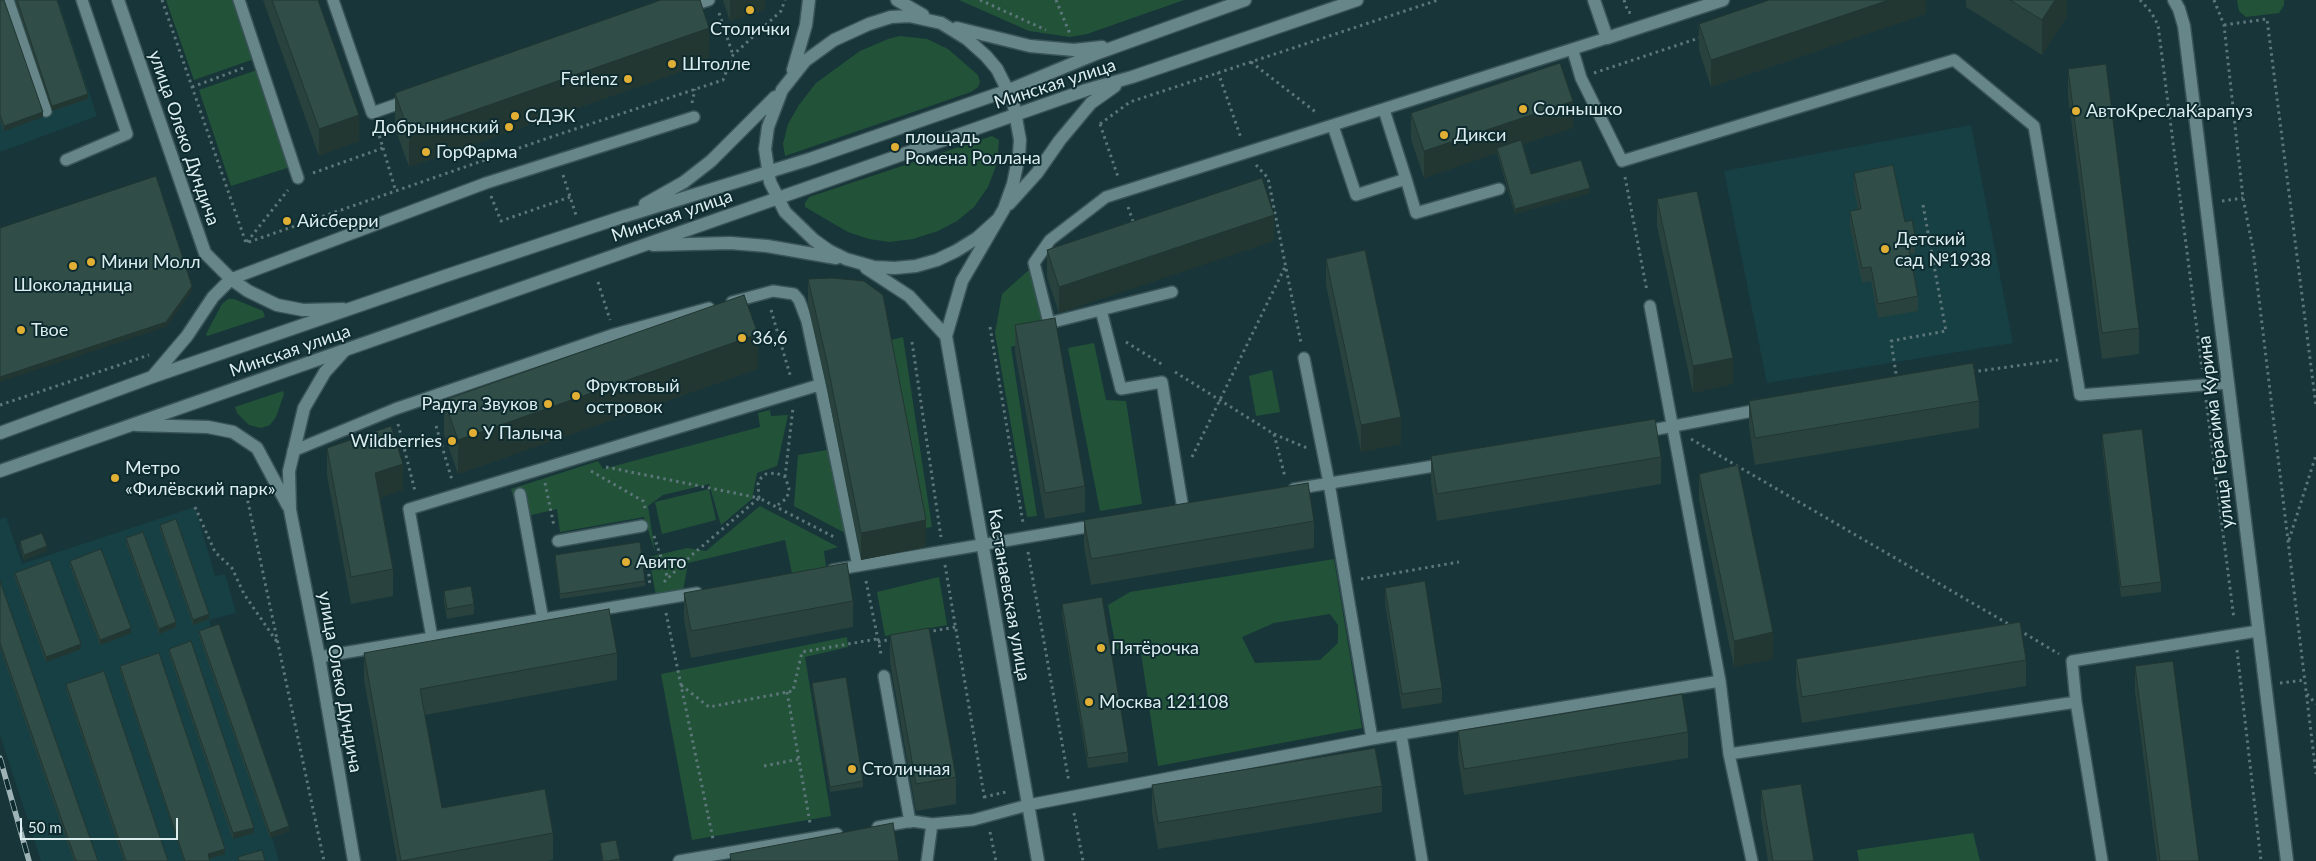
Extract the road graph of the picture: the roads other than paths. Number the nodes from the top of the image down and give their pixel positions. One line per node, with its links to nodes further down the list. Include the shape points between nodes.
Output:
1 (8, 0): 25 (lane)
2 (82, 0): 29 (lane, via 127,134)
3 (118, 0): 40 (street, улица Олеко Дундича, via 206,254)
4 (239, 0): 31 (lane)
5 (333, 0): 23 (lane, via 372,113)
6 (709, 0): 14 (lane)
7 (809, 0): 19 (street, Кастанаевская улица, via 806,25)
8 (897, 0): 15 (street, Кастанаевская улица)
9 (1245, 0): 17 (street, Минская улица)
10 (1357, 0): 20 (street, Минская улица)
11 (1594, 0): 16 (street)
12 (1723, 0): 16 (street)
13 (2174, 0): 49 (street, улица Герасима Курина, via 2184,26)
14 (672, 12)
15 (936, 22): 17 (street, via 1038,47 1074,50); 19 (street, Кастанаевская улица, via 909,16 891,17 852,31 834,40); 22 (street, Кастанаевская улица, via 967,39 986,56)
16 (1607, 38): 18 (lane)
17 (1122, 45): 22 (street, Минская улица)
18 (1573, 50): 24 (lane); 49 (lane, via 1581,78 1622,162 1954,60 2034,126 2080,396)
19 (790, 77): 21 (street, Кастанаевская улица)
20 (1132, 77): 26 (street, Минская улица); 35 (street, via 1090,103 1037,173)
21 (782, 90): 30 (street, Кастанаевская улица, via 768,127 765,149); 36 (street, via 712,161 684,182)
22 (1009, 90): 26 (street, Кастанаевская улица); 30 (street, Минская улица)
23 (419, 97)
24 (1384, 110): 28 (lane); 32 (lane)
25 (46, 111)
26 (1017, 114): 34 (street, Минская улица); 35 (street, Кастанаевская улица, via 1019,155 1013,184)
27 (694, 117): 40 (lane, via 486,183)
28 (1333, 126): 32 (lane, via 1356,195); 44 (lane, via 1106,197 1050,240 1034,264 1048,323)
29 (66, 160)
30 (768, 173): 34 (street, Кастанаевская улица); 36 (street, Минская улица)
31 (298, 178)
32 (1406, 179): 33 (lane, via 1416,213)
33 (1499, 189)
34 (777, 198): 37 (street, Минская улица); 38 (street, Кастанаевская улица, via 785,212 814,240)
35 (1000, 214): 39 (street, Кастанаевская улица, via 977,238 937,260 895,268); 45 (street, Кастанаевская улица, via 962,280)
36 (622, 217): 43 (street, Минская улица)
37 (638, 246): 38 (street, via 730,243); 46 (street, Минская улица)
38 (846, 259): 39 (street, Кастанаевская улица)
39 (860, 264): 45 (street, Кастанаевская улица, via 909,296)
40 (231, 279): 43 (street, улица Олеко Дундича, via 277,305 303,310); 48 (street, via 213,297 187,336)
41 (1172, 292): 44 (lane)
42 (1650, 306): 53 (lane)
43 (355, 308): 48 (street, Минская улица)
44 (1101, 310): 62 (lane, via 1121,388 1162,382)
45 (946, 336): 67 (street, Кастанаевская улица)
46 (345, 350): 52 (street, Минская улица); 56 (street, улица Олеко Дундича, via 325,372 304,408)
47 (1304, 358): 59 (lane)
48 (152, 377): 54 (street, Минская улица)
49 (2228, 383): 72 (street, улица Герасима Курина)
50 (819, 385): 56 (lane, via 800,300 794,294 773,291 615,334 395,409); 68 (lane, via 854,548); 73 (lane, via 409,508)
51 (1775, 406): 53 (lane)
52 (132, 425): 58 (street, Минская улица); 63 (street, улица Олеко Дундича, via 208,427 234,432 257,448)
53 (1671, 427): 55 (lane); 76 (lane)
54 (0, 433)
55 (1632, 433)
56 (293, 451): 63 (street, улица Олеко Дундича, via 289,471)
57 (1456, 462): 59 (lane)
58 (0, 471)
59 (1329, 482): 60 (lane); 79 (lane)
60 (1283, 491)
61 (520, 494): 71 (lane)
62 (1183, 509)
63 (290, 510): 74 (street, улица Олеко Дундича)
64 (1114, 522): 67 (lane)
65 (642, 526): 66 (lane)
66 (558, 541)
67 (982, 546): 68 (lane); 81 (street, Кастанаевская улица)
68 (861, 566): 69 (lane)
69 (824, 572)
70 (713, 591): 71 (lane)
71 (543, 620): 73 (lane)
72 (2258, 631): 77 (lane, via 2072,661); 93 (street, улица Герасима Курина)
73 (432, 638): 74 (lane)
74 (319, 657): 86 (street, улица Олеко Дундича)
75 (884, 676): 82 (lane)
76 (1720, 681): 78 (lane); 80 (lane)
77 (2076, 702): 80 (lane); 92 (lane)
78 (1401, 734): 79 (lane); 90 (lane)
79 (1372, 739): 81 (lane)
80 (1730, 754): 91 (lane)
81 (1028, 805): 83 (lane, via 974,820); 89 (street, Кастанаевская улица)
82 (910, 822): 83 (lane); 84 (lane)
83 (932, 824): 88 (lane)
84 (869, 828)
85 (850, 832): 87 (lane)
86 (354, 861)
87 (679, 861)
88 (927, 861)
89 (1038, 861)
90 (1422, 861)
91 (1752, 861)
92 (2102, 861)
93 (2287, 861)

